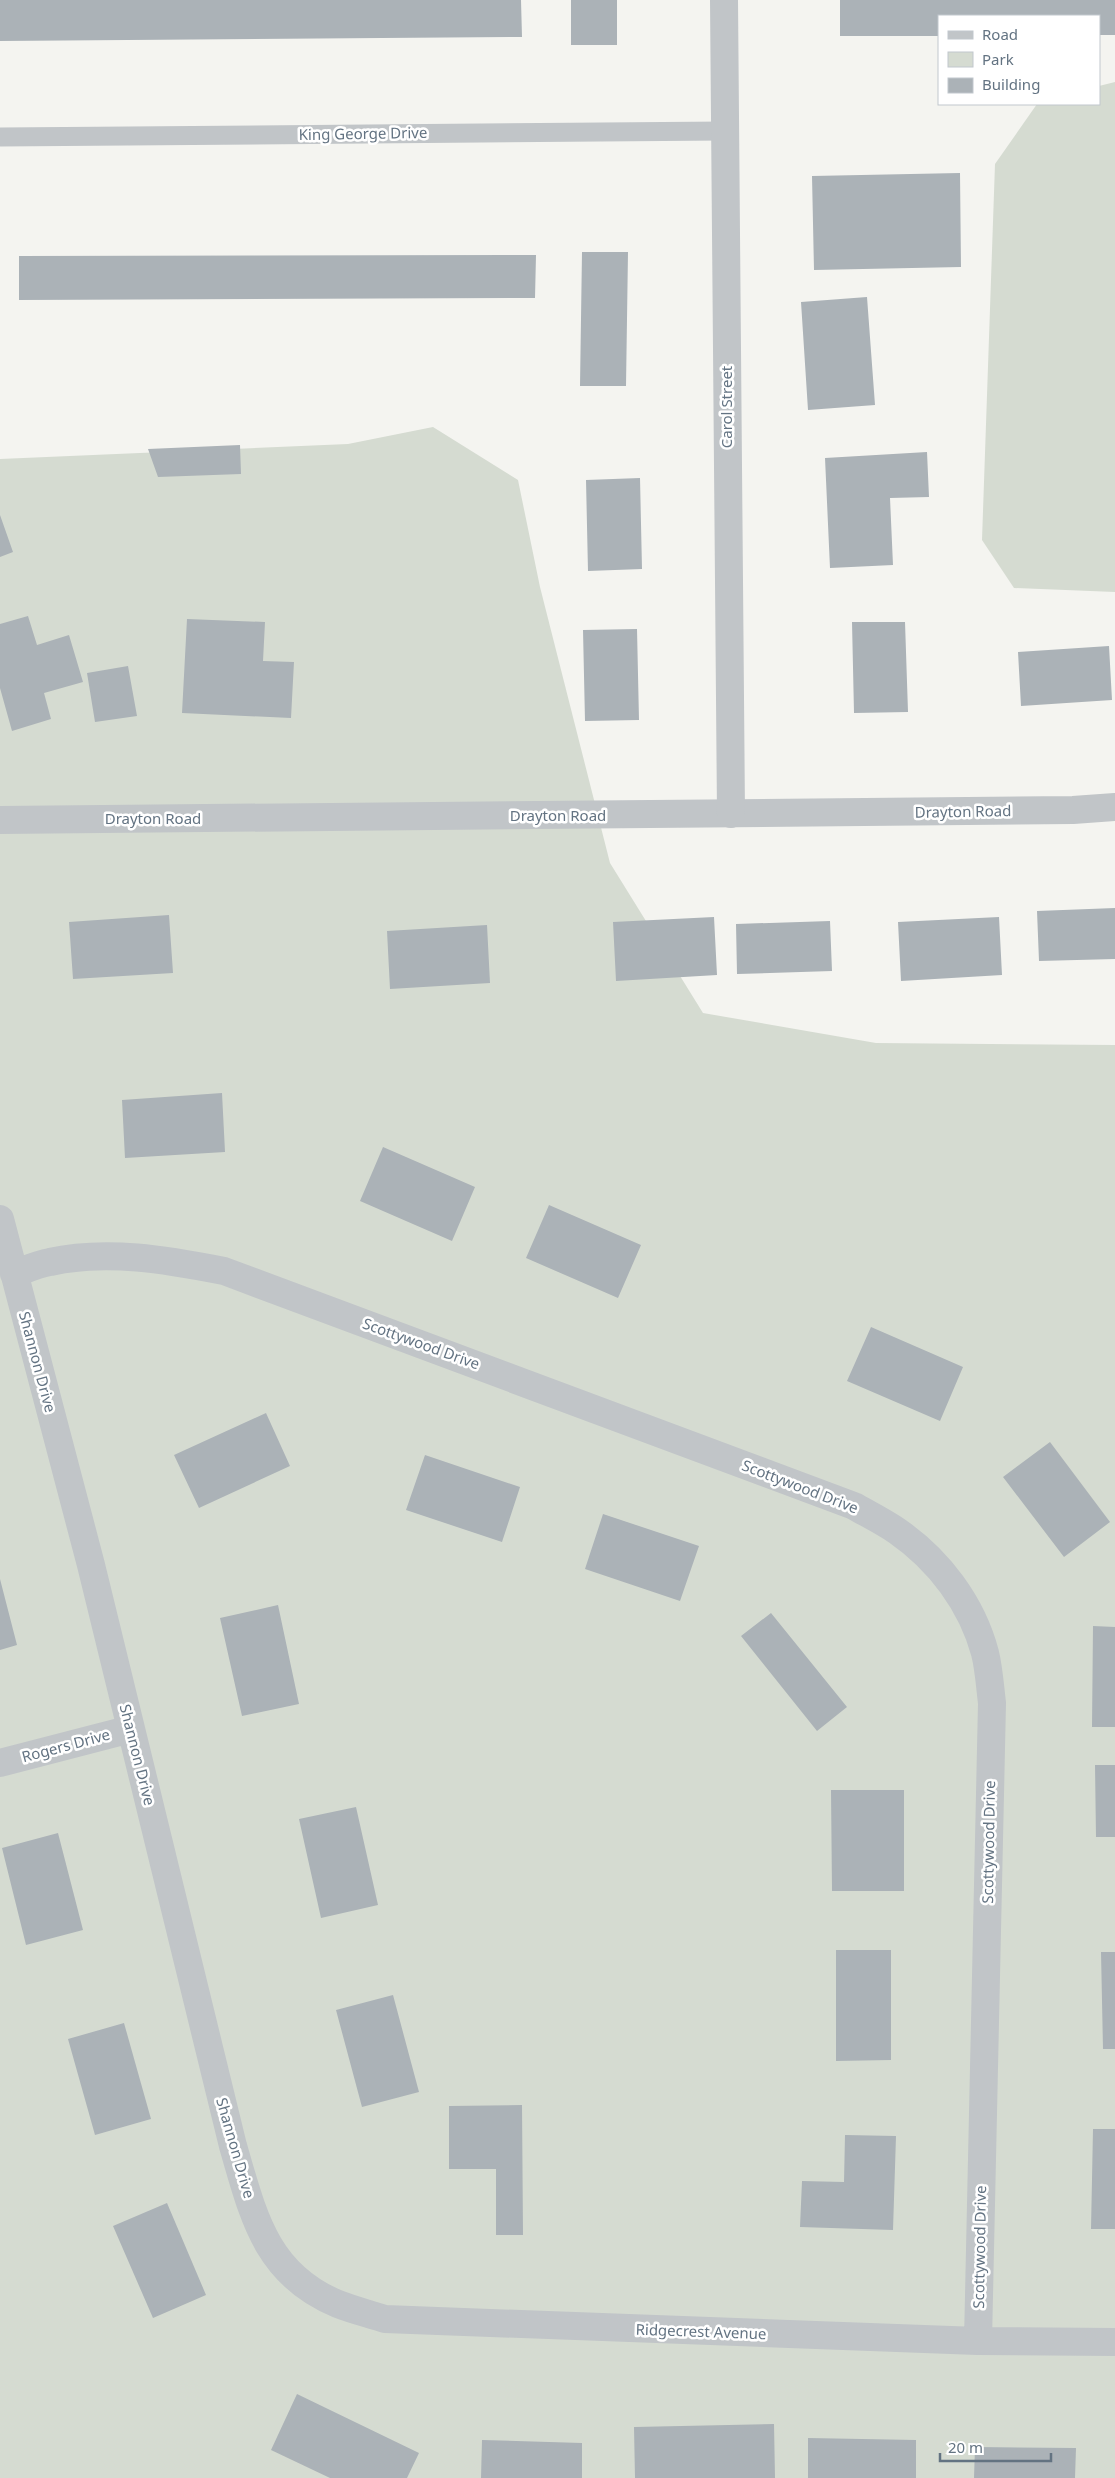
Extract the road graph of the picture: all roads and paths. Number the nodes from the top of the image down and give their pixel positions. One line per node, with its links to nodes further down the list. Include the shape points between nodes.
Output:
1 (724, 0): 2 (street, Carol Street)
2 (725, 131): 3 (lane, King George Drive); 5 (street, Carol Street)
3 (0, 138)
4 (1115, 808): 5 (street, Drayton Road)
5 (731, 814): 6 (street, Drayton Road)
6 (0, 820)
7 (0, 1219): 8 (street, Shannon Drive)
8 (14, 1274): 9 (street, Shannon Drive); 12 (street, Scottywood Drive, via 73,1257 124,1257 224,1271 854,1506 898,1531 935,1564 966,1606 984,1653 992,1703)
9 (131, 1729): 10 (street, Rogers Drive); 11 (street, Shannon Drive, via 233,2146 263,2236 279,2262)
10 (0, 1763)
11 (296, 2280): 12 (street, Ridgecrest Avenue, via 337,2304 385,2319)
12 (978, 2342): 13 (street, Ridgecrest Avenue)
13 (1115, 2342)

